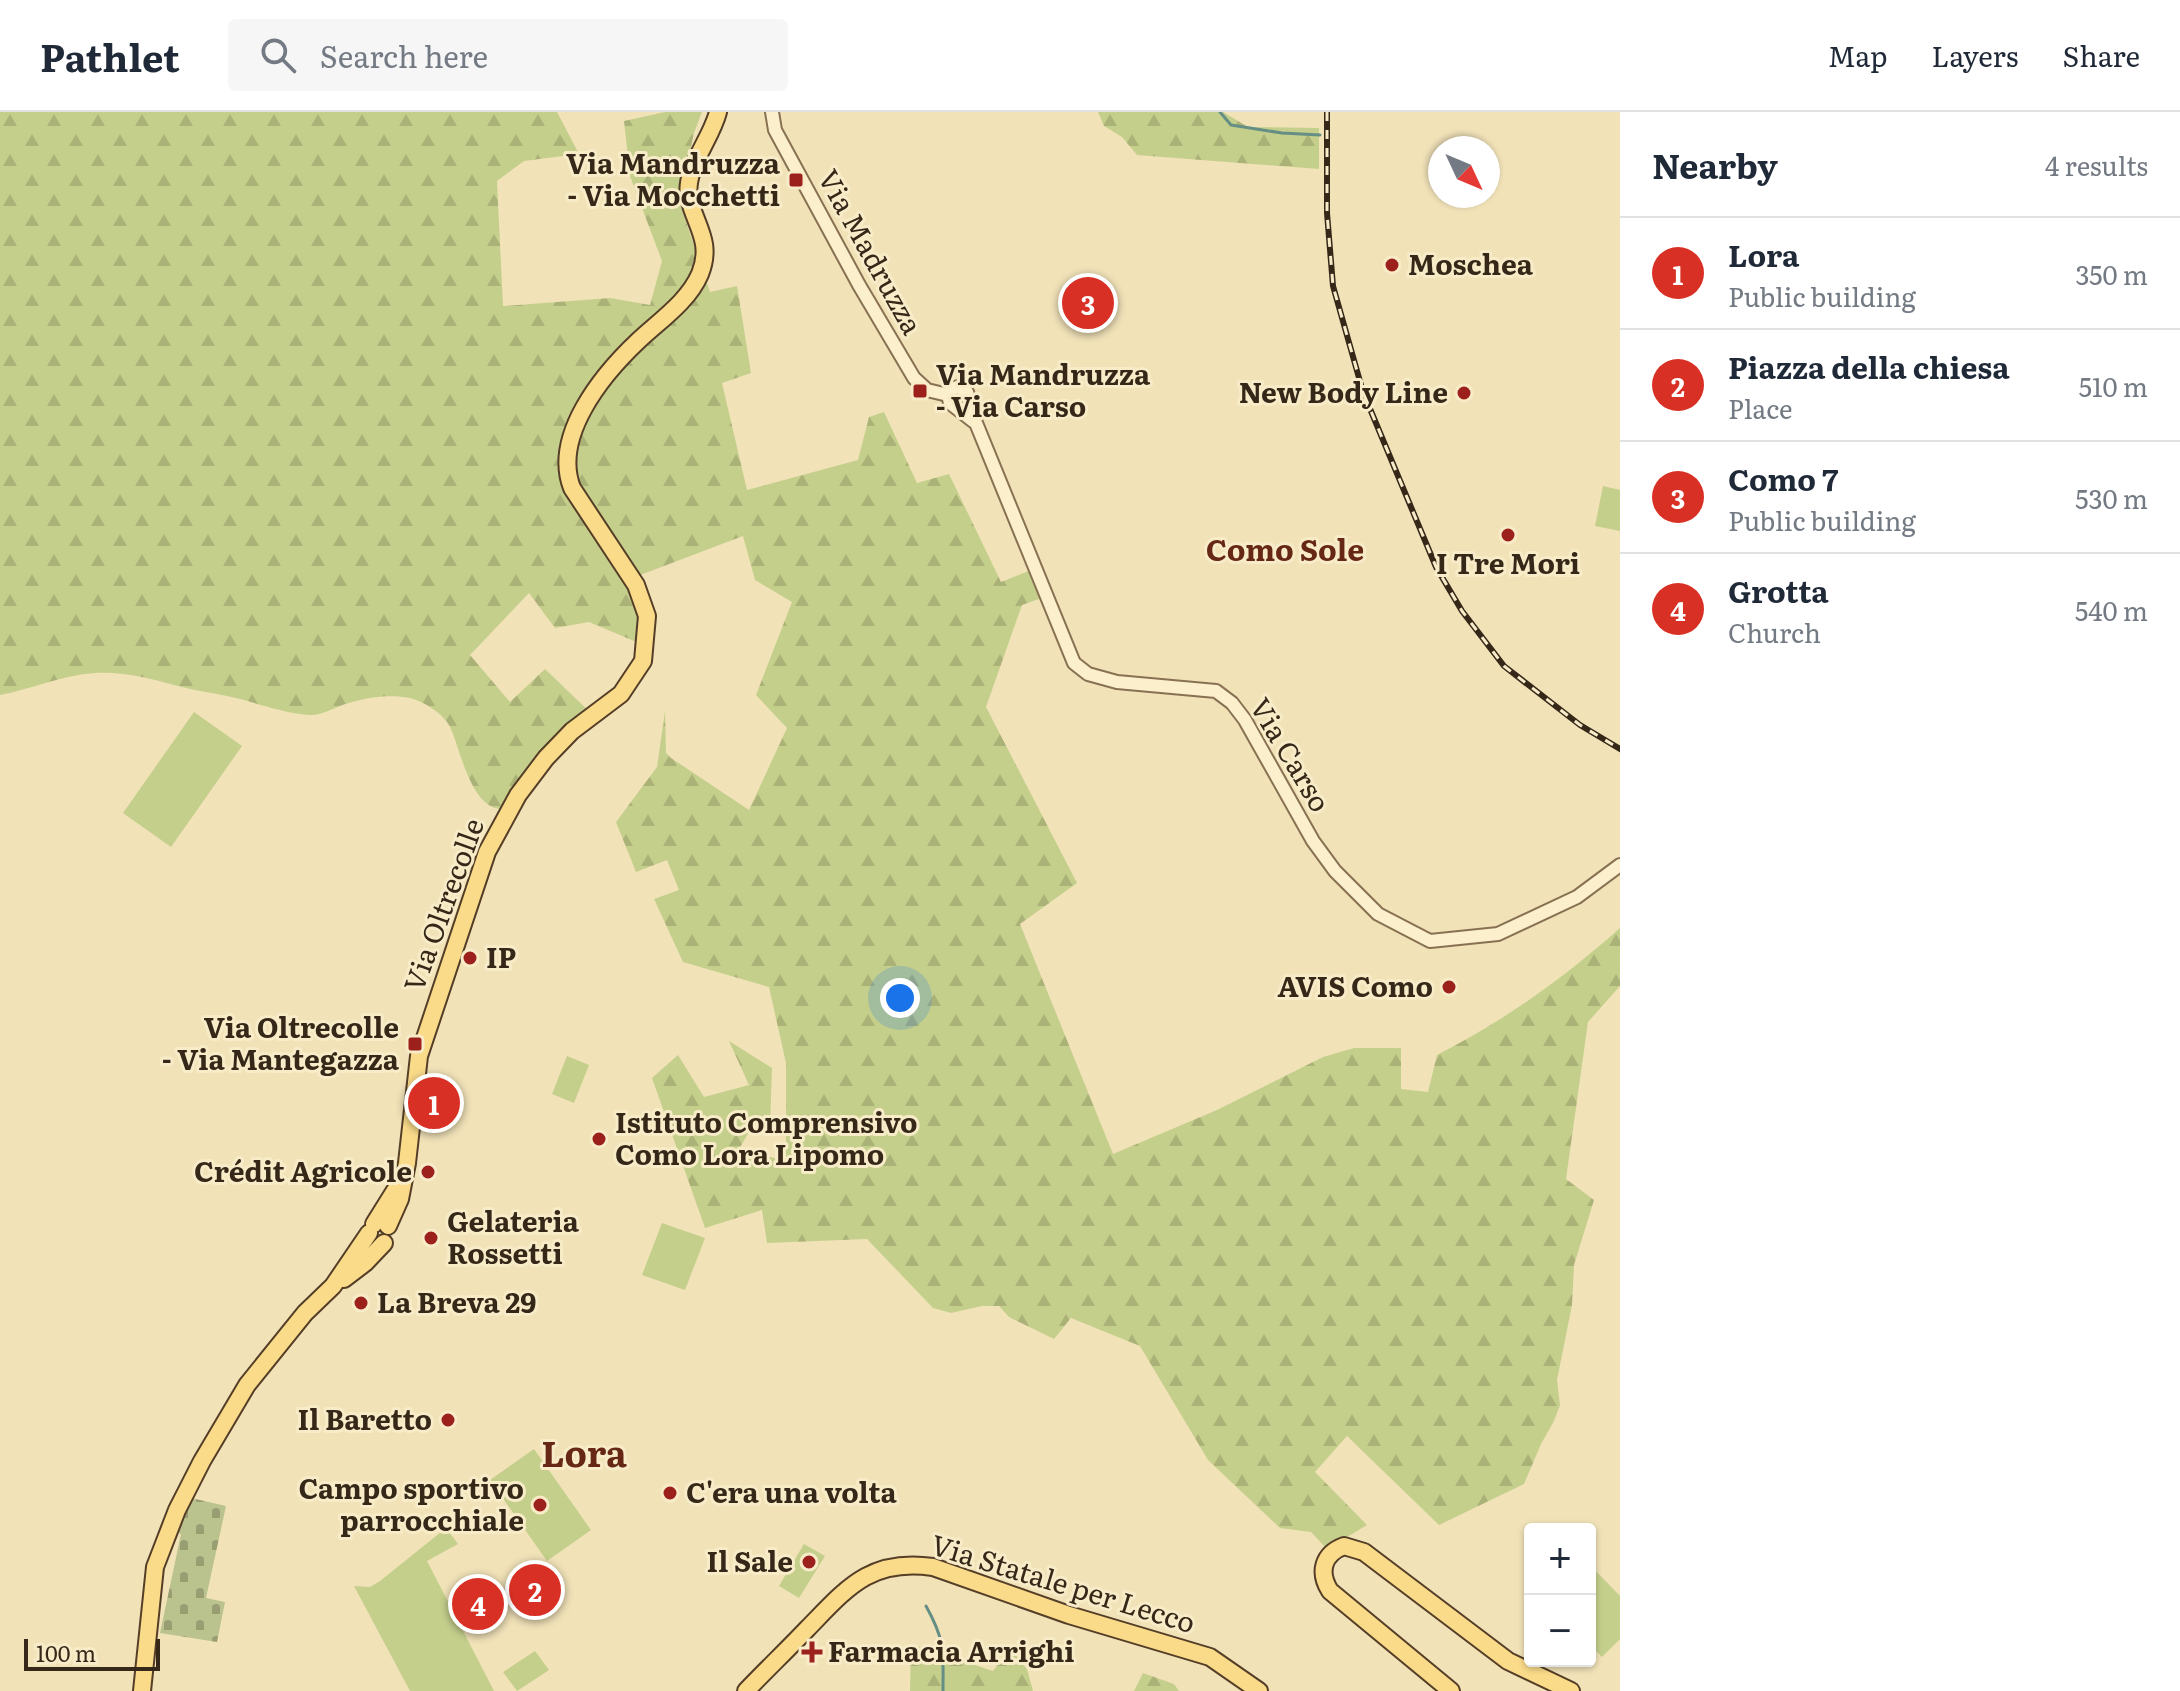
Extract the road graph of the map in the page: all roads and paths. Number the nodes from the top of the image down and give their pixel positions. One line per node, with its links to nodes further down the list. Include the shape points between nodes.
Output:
1 (718, 112): 5 (main road, Via Oltrecolle, via 691,175 689,197 705,247 700,274 681,302 635,343 593,392 571,433 567,476 636,585 647,616 643,661 621,694 546,758 509,809 487,852 419,1056 404,1175 379,1232 247,1385 177,1510 155,1567)
2 (772, 112): 3 (street, Via Madruzza, via 775,130 914,378 927,390 948,395 950,403)
3 (963, 403): 4 (street, Via Carso, via 976,423 1074,663 1088,674 1117,682 1216,691 1232,703 1313,841 1367,905 1388,921 1430,941 1498,934 1577,897)
4 (1620, 865)
5 (142, 1691)
6 (746, 1691): 7 (main road, Via Statale per Lecco, via 852,1583 882,1568 916,1564 1210,1657)
7 (1259, 1691)
8 (1451, 1691): 9 (main road, via 1330,1591 1323,1567 1330,1553 1344,1546 1364,1552 1508,1661)
9 (1571, 1691)

